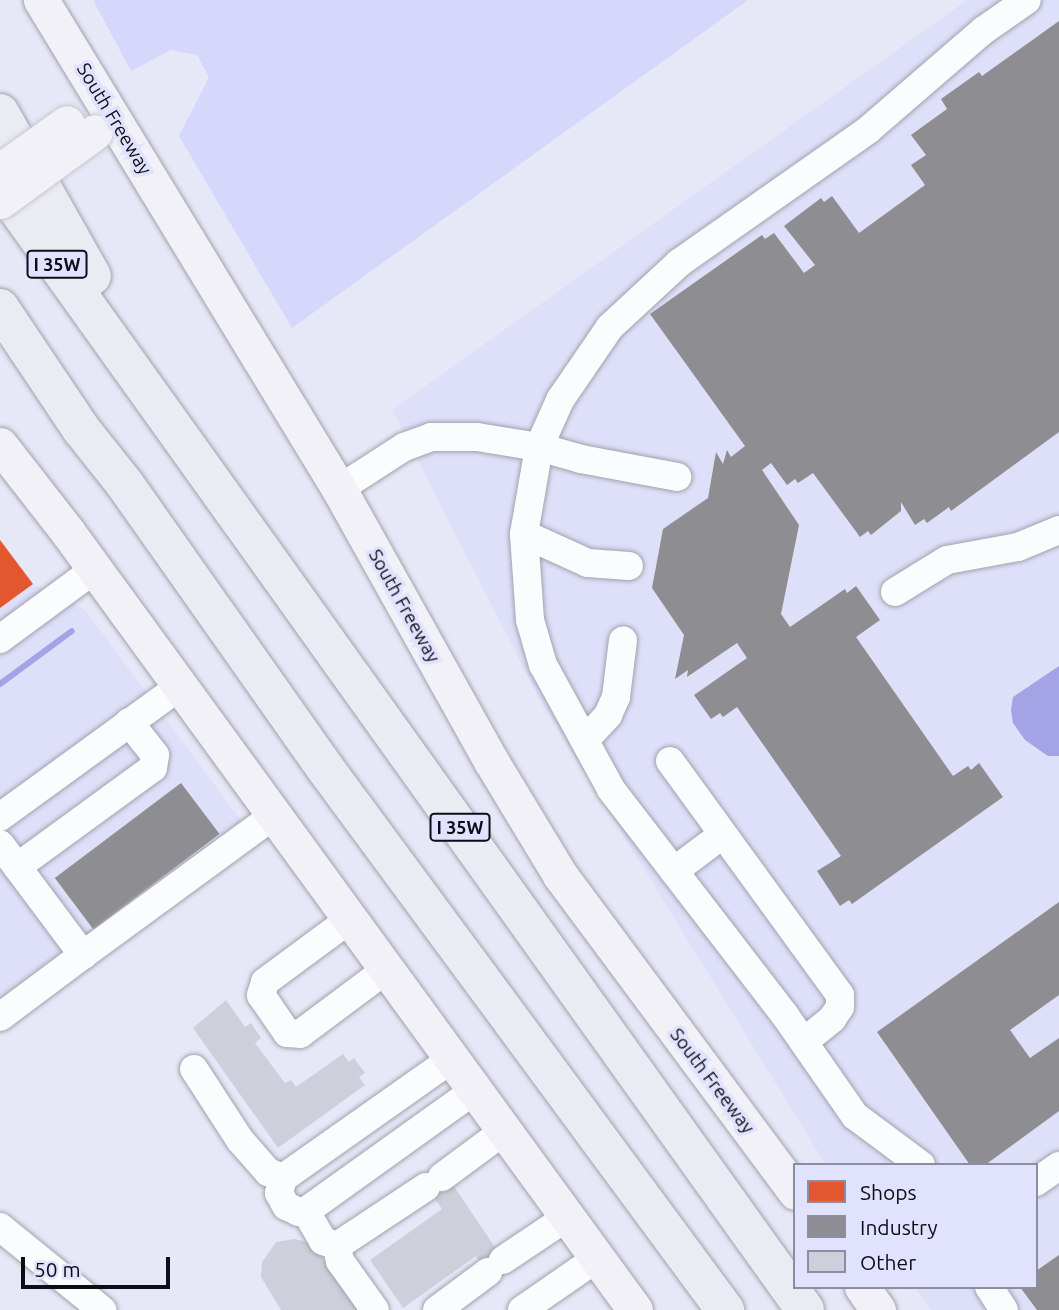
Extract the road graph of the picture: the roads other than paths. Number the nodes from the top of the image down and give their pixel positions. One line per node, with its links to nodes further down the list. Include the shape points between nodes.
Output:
1 (41, 0): 4 (main road, South Freeway)
2 (1027, 0): 13 (street, via 984,30 868,130 669,272 610,327 560,400)
3 (0, 113): 9 (highway, via 101,293)
4 (98, 115): 5 (main road, bridge); 7 (main road, bridge); 15 (main road, South Freeway)
5 (0, 171)
6 (0, 185): 9 (highway, I 35W)
7 (0, 201)
8 (0, 309): 11 (highway)
9 (115, 344): 60 (highway, I 35W)
10 (0, 351): 11 (highway, via 42,408)
11 (81, 429): 59 (highway)
12 (0, 445): 19 (main road)
13 (540, 447): 14 (street); 15 (street, via 477,437 431,437 404,447); 17 (street)
14 (677, 477)
15 (338, 489): 46 (main road, South Freeway, via 560,875)
16 (1059, 530): 20 (street, via 1018,547 947,560)
17 (524, 534): 18 (street, via 588,563); 25 (street, via 530,620 543,664)
18 (629, 566)
19 (95, 569): 21 (street); 23 (main road)
20 (895, 592)
21 (0, 639)
22 (622, 640): 25 (street, via 616,697 608,715)
23 (180, 686): 24 (street); 27 (main road)
24 (130, 722): 28 (street); 31 (street, via 155,755 153,768)
25 (585, 740): 32 (street, via 611,789)
26 (670, 761): 29 (street)
27 (274, 815): 33 (main road); 34 (street)
28 (0, 817)
29 (722, 835): 32 (street); 37 (street, via 840,995 840,1007 832,1019)
30 (0, 844): 31 (street)
31 (17, 867): 34 (street)
32 (674, 871): 37 (street)
33 (350, 919): 35 (main road); 35 (street, via 265,982 261,995 287,1033 300,1034)
34 (83, 956): 36 (street)
35 (387, 969): 38 (main road)
36 (0, 1017)
37 (803, 1042): 42 (street, via 855,1116)
38 (452, 1059): 40 (main road); 44 (street)
39 (194, 1069): 44 (street, via 240,1140 268,1172)
40 (475, 1090): 41 (main road); 47 (street)
41 (504, 1131): 48 (main road); 50 (street)
42 (918, 1163)
43 (1059, 1166): 45 (street)
44 (283, 1178): 47 (street, via 278,1193 286,1206)
45 (1038, 1181)
46 (793, 1189)
47 (306, 1212): 50 (street, via 323,1241)
48 (567, 1217): 51 (main road); 56 (street)
49 (5, 1240): 54 (street)
50 (337, 1246): 55 (street, via 340,1261)
51 (597, 1258): 57 (street); 58 (main road)
52 (863, 1289): 61 (main road)
53 (990, 1289): 62 (street)
54 (98, 1308)
55 (375, 1310)
56 (436, 1310)
57 (522, 1310)
58 (635, 1310)
59 (725, 1310)
60 (805, 1310)
61 (878, 1310)
62 (1004, 1310)

